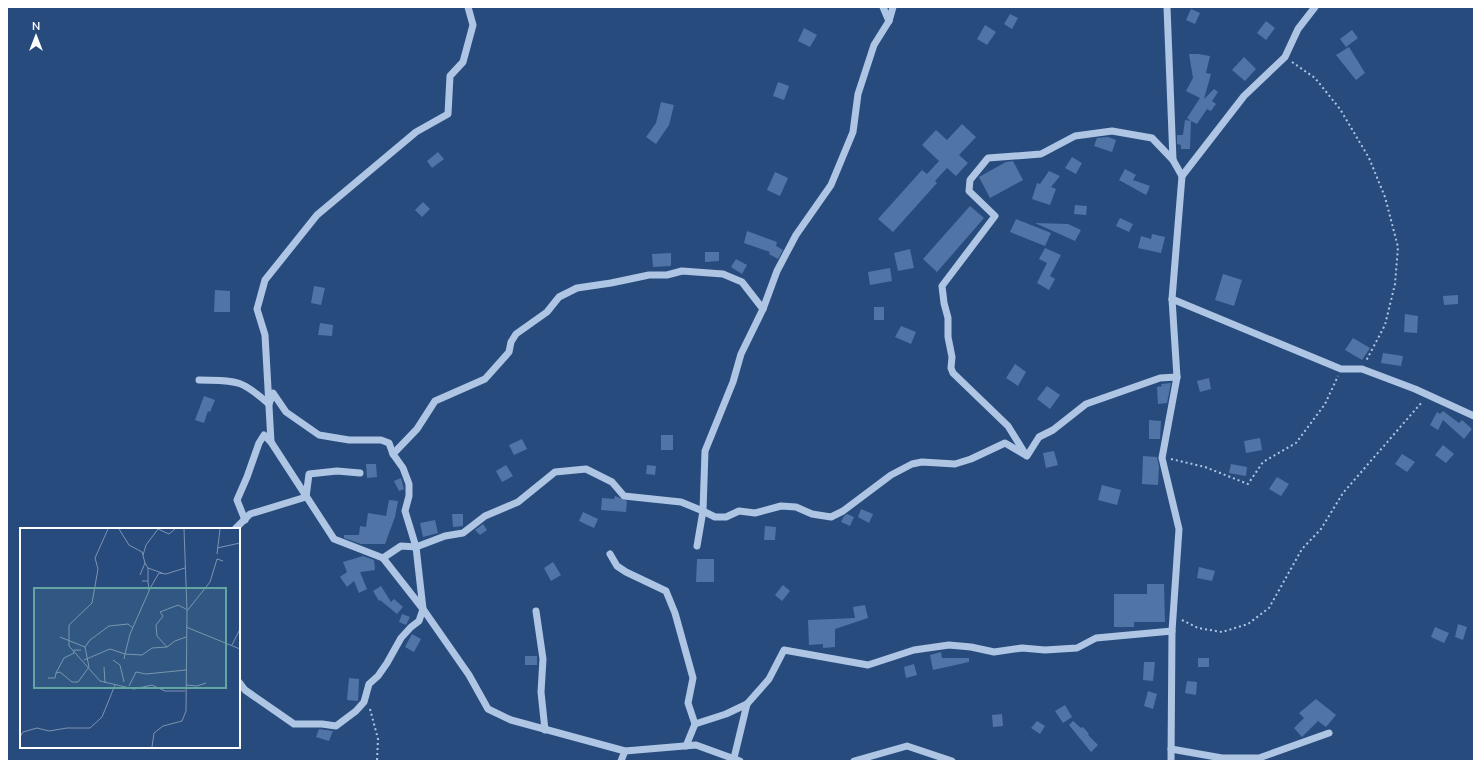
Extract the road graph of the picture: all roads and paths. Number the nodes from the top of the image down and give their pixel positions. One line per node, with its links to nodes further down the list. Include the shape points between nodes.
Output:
1 (468, 7): 17 (street, via 473,25 462,62 450,76 448,114 416,132 317,215 265,280 257,309 265,336)
2 (883, 7): 6 (street)
3 (893, 7): 6 (street)
4 (1167, 7): 8 (street)
5 (1315, 7): 7 (street, via 1298,29)
6 (889, 21): 11 (street, via 874,45 858,94 853,132 831,185 796,235 777,271)
7 (1285, 57): 9 (street, via 1244,96); 13 (path, via 1319,83 1340,109 1369,158 1385,197 1398,247 1395,284 1385,325)
8 (1173, 160): 9 (street); 21 (street, via 1152,138 1112,132 1075,136 1041,154 988,158 970,180 969,191 995,216 942,286 948,318 951,368 953,373 1008,426)
9 (1182, 176): 10 (street)
10 (1172, 299): 12 (street); 14 (street)
11 (764, 309): 20 (street, via 742,282 723,274 682,271 577,288 559,297 547,312 516,334 509,352 485,379 435,401 417,429); 25 (street, via 741,354 733,382 705,451)
12 (1341, 369): 13 (street); 22 (path, via 1325,404 1296,443 1264,462 1248,484 1205,467)
13 (1362, 369): 16 (street)
14 (1177, 377): 21 (street, via 1160,378 1086,404 1053,430 1039,437); 22 (street)
15 (199, 380): 17 (street, via 233,381 250,387)
16 (1428, 395): 18 (street); 34 (path, via 1343,493 1320,529 1302,549 1269,608 1248,624 1222,632 1198,628)
17 (269, 404): 19 (street); 20 (street, via 273,393 286,412 319,435 349,440 381,440 389,443)
18 (1474, 416)
19 (271, 442): 24 (street); 26 (street, via 264,435 237,500)
20 (392, 454): 29 (street, via 403,468 410,484 406,511)
21 (1027, 456): 25 (street, via 1005,443 955,464 912,464 891,475 831,517 812,514 796,507 781,506 755,513 739,511 726,518 715,518)
22 (1163, 457): 34 (street, via 1179,529)
23 (360, 473): 24 (street, via 337,471 309,474)
24 (306, 498): 26 (street, via 250,514); 31 (street, via 334,538)
25 (703, 511): 28 (street); 29 (street, via 682,502 624,496 612,482 586,469 555,472 518,502 485,516 463,533 445,536)
26 (245, 520): 27 (street)
27 (236, 528)
28 (697, 546)
29 (416, 547): 31 (street, via 401,546); 32 (street)
30 (610, 554): 39 (street, via 626,572 666,591 675,613 693,678 688,703)
31 (383, 558): 32 (street)
32 (423, 609): 37 (street, via 419,621 401,638 378,676 369,684); 40 (street, via 488,709 511,720)
33 (536, 610): 40 (street, via 543,660 541,692)
34 (1173, 615): 35 (street)
35 (1172, 631): 38 (street, via 1096,638 1077,648 1022,648 994,652 949,645 914,650 868,665 784,650 769,678); 43 (street)
36 (240, 684): 37 (street, via 244,690 294,724 336,726)
37 (364, 702): 46 (path, via 368,702 378,739)
38 (747, 704): 39 (street); 45 (street)
39 (695, 724): 42 (street)
40 (545, 730): 44 (street)
41 (1329, 733): 43 (street, via 1259,758 1222,758)
42 (686, 746): 44 (street); 45 (street, via 696,745)
43 (1171, 749): 50 (street)
44 (625, 751): 47 (street)
45 (737, 760)
46 (377, 761)
47 (621, 761)
48 (854, 761): 49 (street, via 908,746)
49 (952, 761)
50 (1171, 761)

